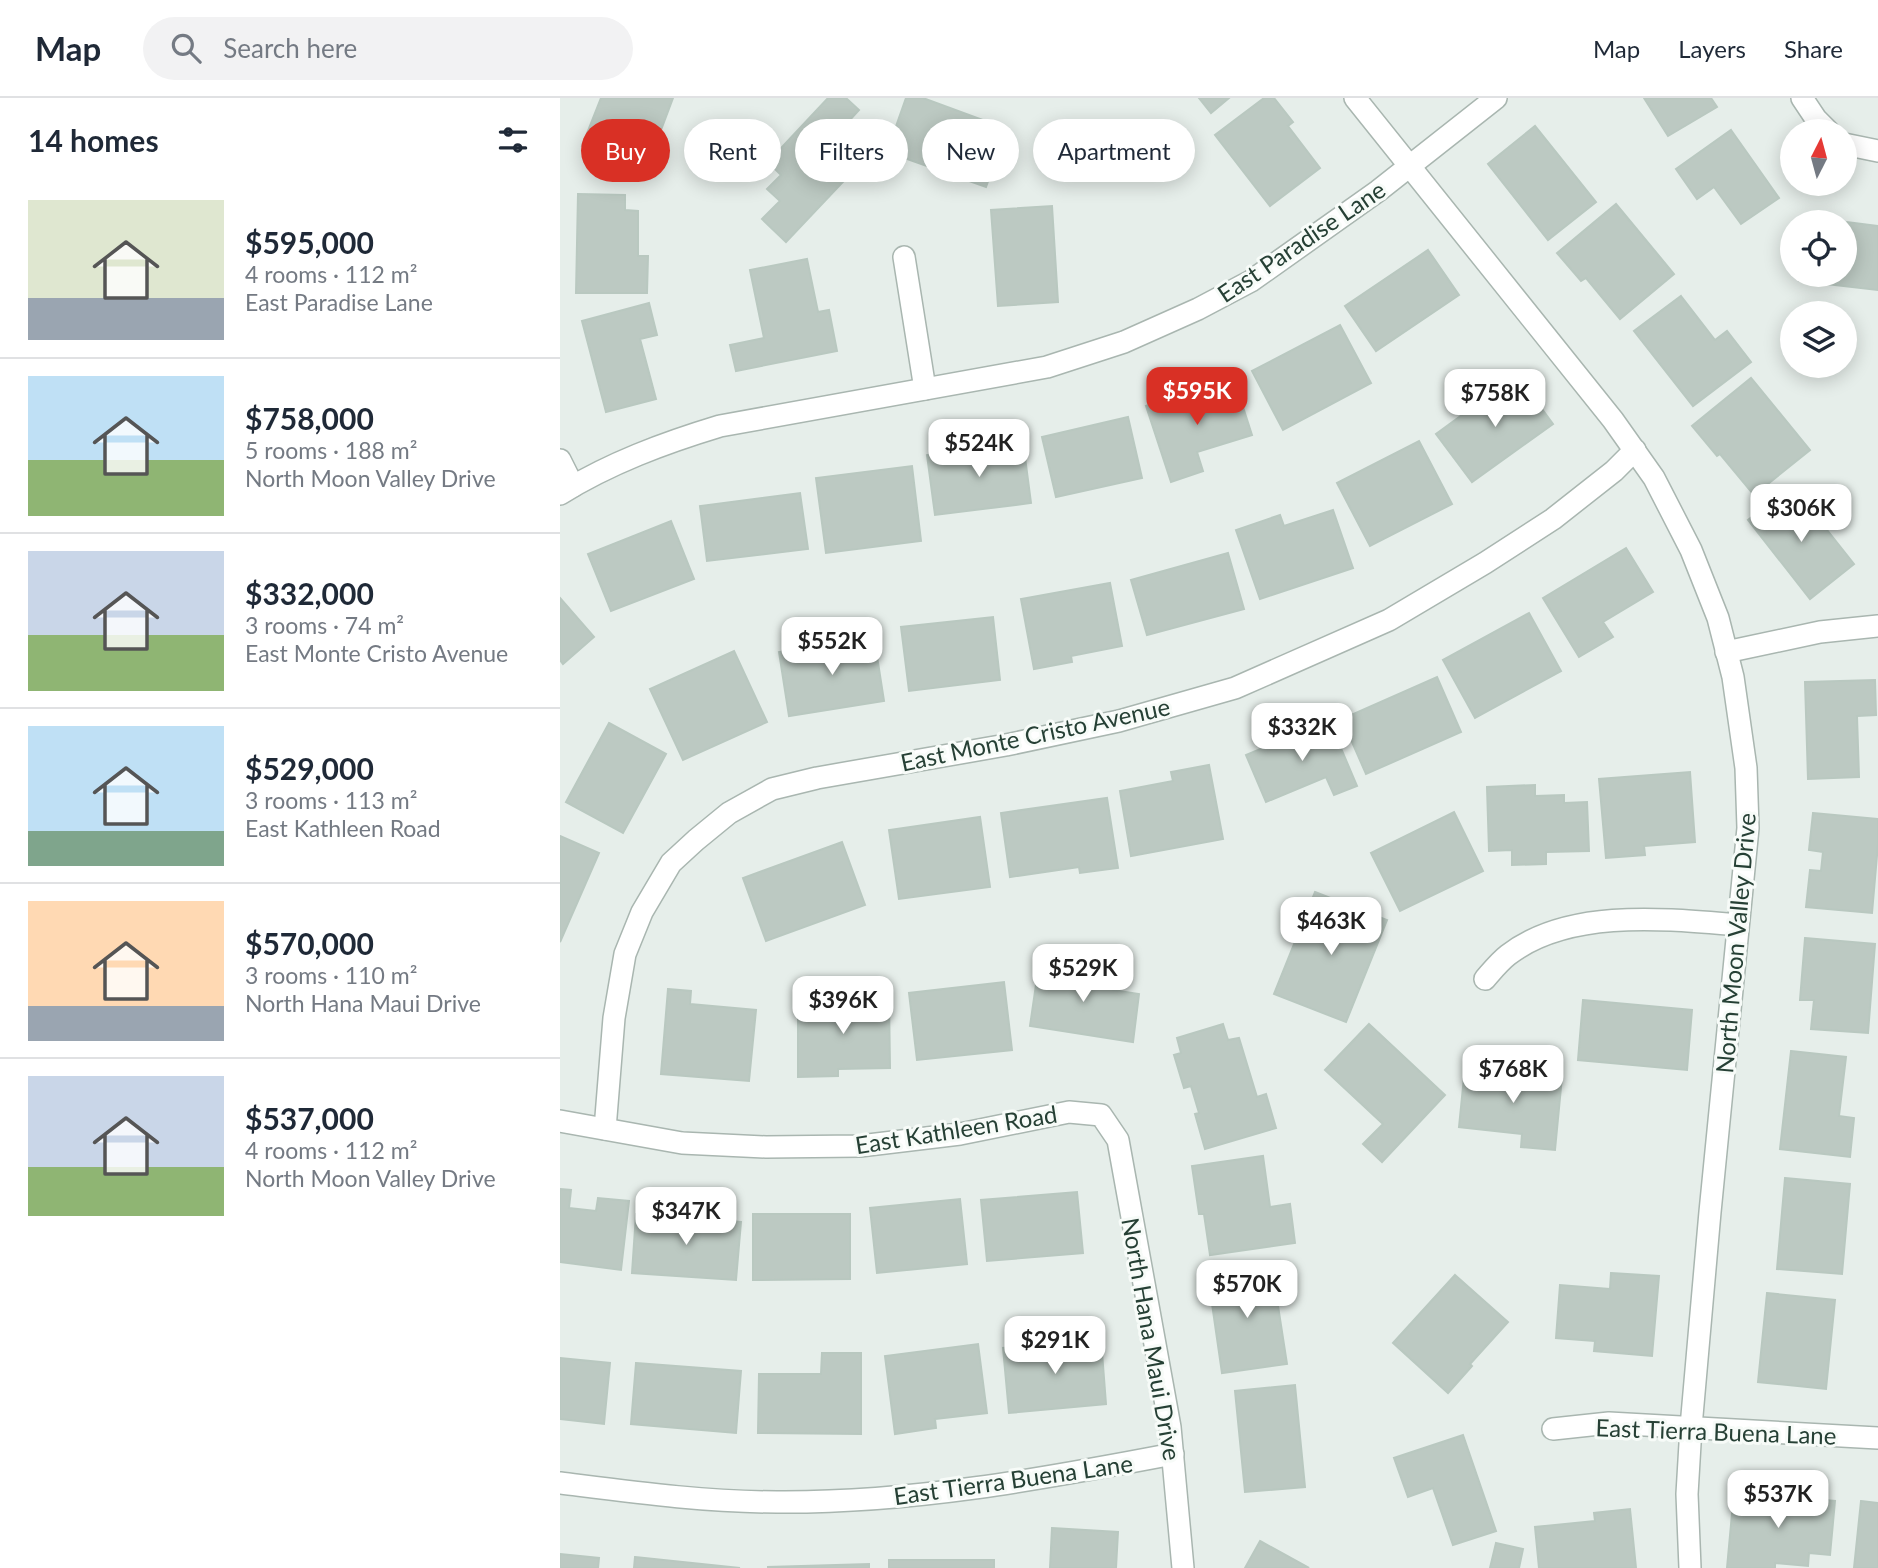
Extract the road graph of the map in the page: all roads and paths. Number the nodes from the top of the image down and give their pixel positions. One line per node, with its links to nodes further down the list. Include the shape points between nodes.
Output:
1 (1355, 98): 7 (street, North Moon Valley Drive)
2 (1496, 98): 7 (street, East Paradise Lane)
3 (1802, 98): 4 (street)
4 (1816, 119)
5 (1857, 147): 6 (street)
6 (1878, 151)
7 (1409, 167): 9 (street, East Paradise Lane, via 1251,281 1198,309 1124,342 1047,367); 10 (street, North Moon Valley Drive)
8 (904, 257): 9 (street)
9 (925, 389): 12 (street, East Paradise Lane, via 720,426 615,464)
10 (1635, 450): 14 (street, North Moon Valley Drive, via 1691,550); 19 (street, East Monte Cristo Avenue, via 1553,519 1389,620 1235,688 1094,726 772,789 729,813 671,863 642,912 625,954 614,1018)
11 (560, 460): 12 (street)
12 (566, 490)
13 (1878, 626): 14 (street, via 1819,632)
14 (1726, 652): 15 (street, North Moon Valley Drive, via 1746,779 1748,828)
15 (1738, 925): 16 (street, via 1661,919 1597,922 1550,932 1507,956); 20 (street, North Moon Valley Drive)
16 (1485, 979)
17 (1101, 1115): 19 (street, East Kathleen Road, via 1069,1112 960,1134 860,1146 682,1143); 23 (street, North Hana Maui Drive, via 1118,1140)
18 (560, 1121): 19 (street, East Kathleen Road)
19 (605, 1129)
20 (1691, 1427): 21 (street, East Tierra Buena Lane, via 1609,1423); 22 (street, East Tierra Buena Lane); 26 (street, North Moon Valley Drive, via 1687,1494)
21 (1553, 1429)
22 (1878, 1438)
23 (1173, 1454): 24 (street, East Tierra Buena Lane, via 1007,1484 880,1499 719,1501); 25 (street, North Hana Maui Drive)
24 (560, 1483)
25 (1183, 1568)
26 (1690, 1568)

